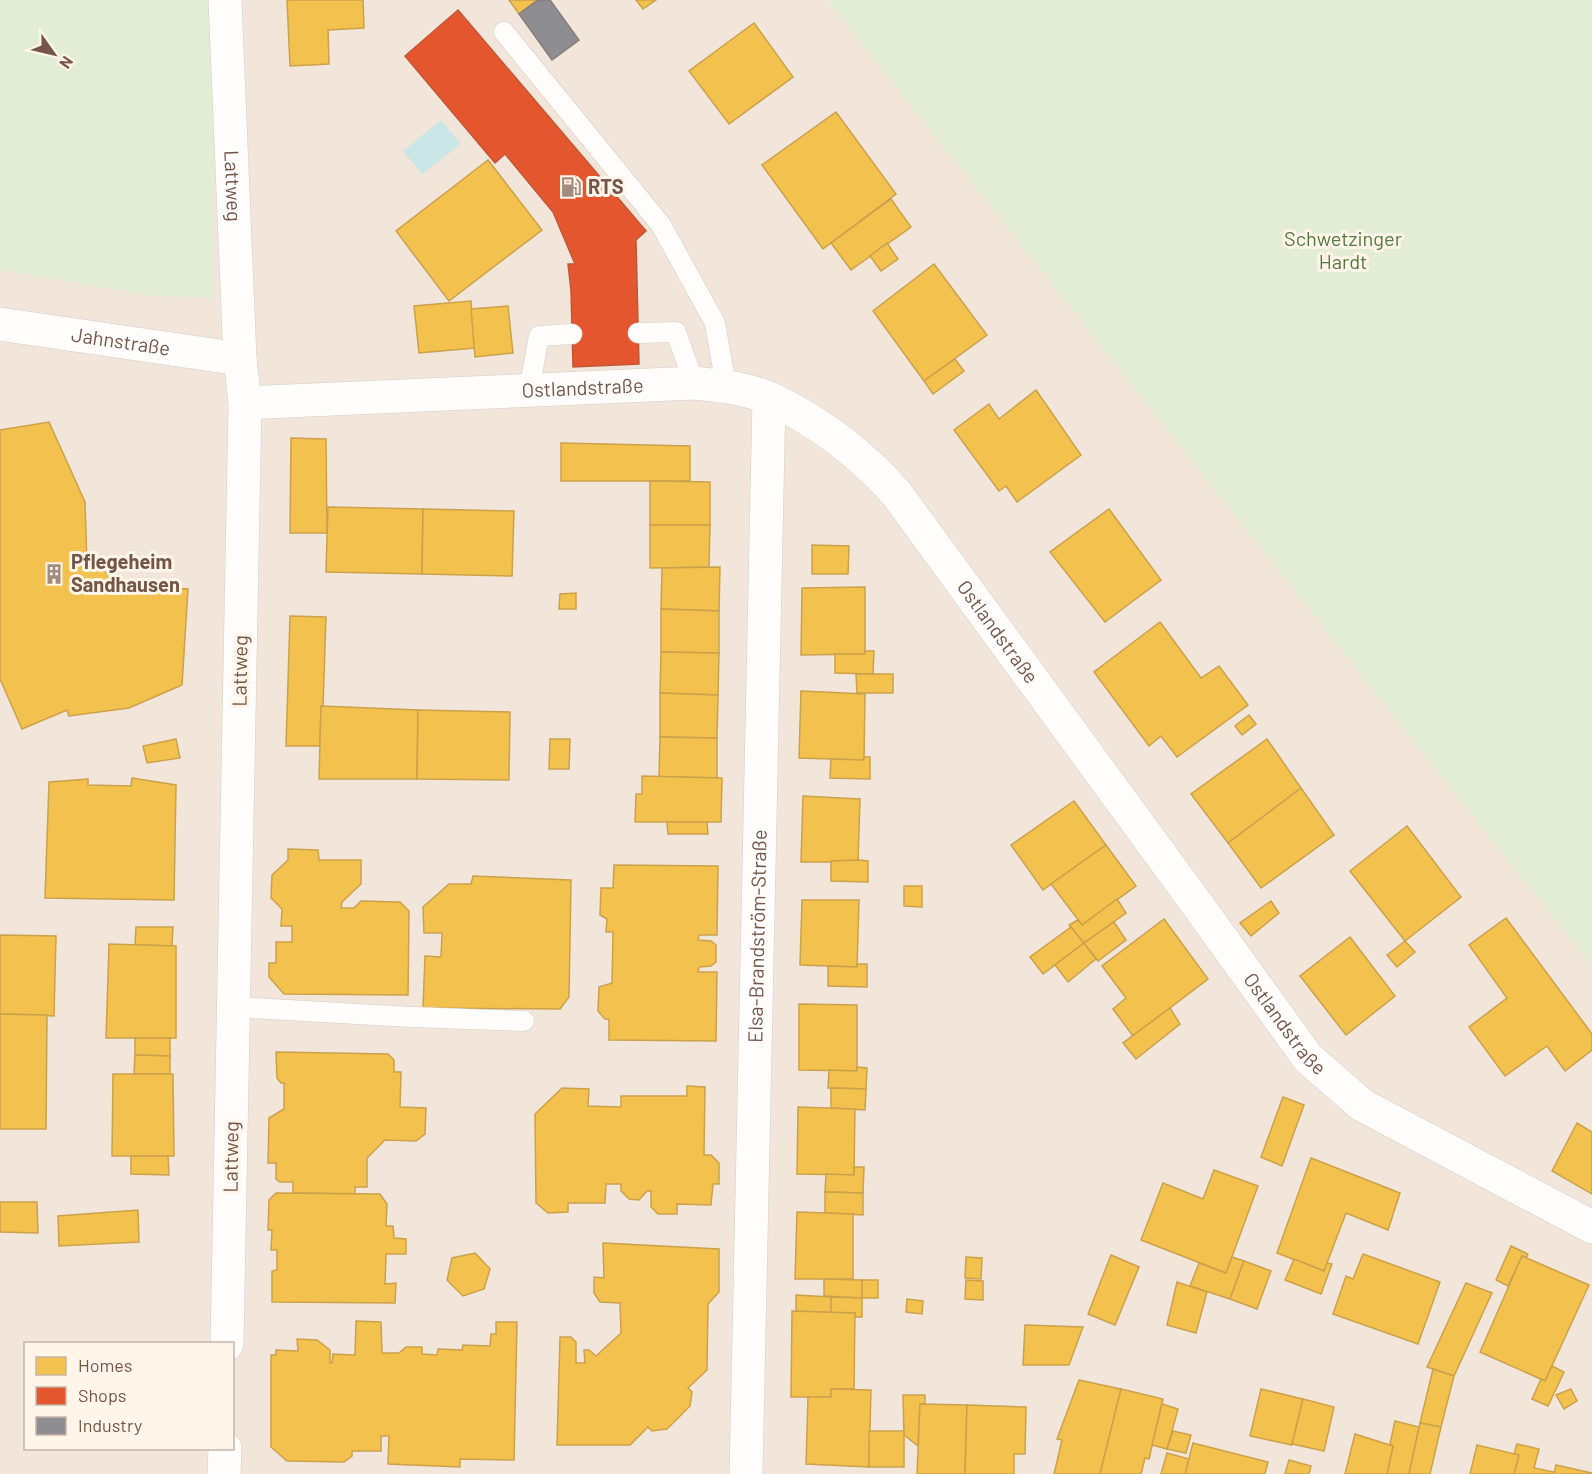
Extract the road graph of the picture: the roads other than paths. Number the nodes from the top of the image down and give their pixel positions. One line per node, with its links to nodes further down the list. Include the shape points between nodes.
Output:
1 (224, 1): 6 (street, Lattweg)
2 (504, 32): 7 (lane, via 661,225 715,322)
3 (0, 324): 6 (street, Jahnstraße)
4 (638, 333): 7 (lane, via 676,332)
5 (572, 334): 8 (lane, via 539,336)
6 (240, 359): 10 (street, Lattweg)
7 (710, 384): 8 (street, Ostlandstraße); 9 (street, Ostlandstraße)
8 (529, 390): 10 (street, Ostlandstraße)
9 (769, 398): 13 (street, Ostlandstraße, via 846,446 896,493 1308,1058 1362,1105); 17 (street, Elsa-Brandström-Straße)
10 (245, 403): 11 (street, Lattweg)
11 (234, 1006): 12 (lane); 14 (street, Lattweg)
12 (524, 1021)
13 (1592, 1227)
14 (227, 1342)
15 (225, 1450): 16 (street)
16 (224, 1474)
17 (746, 1474)

